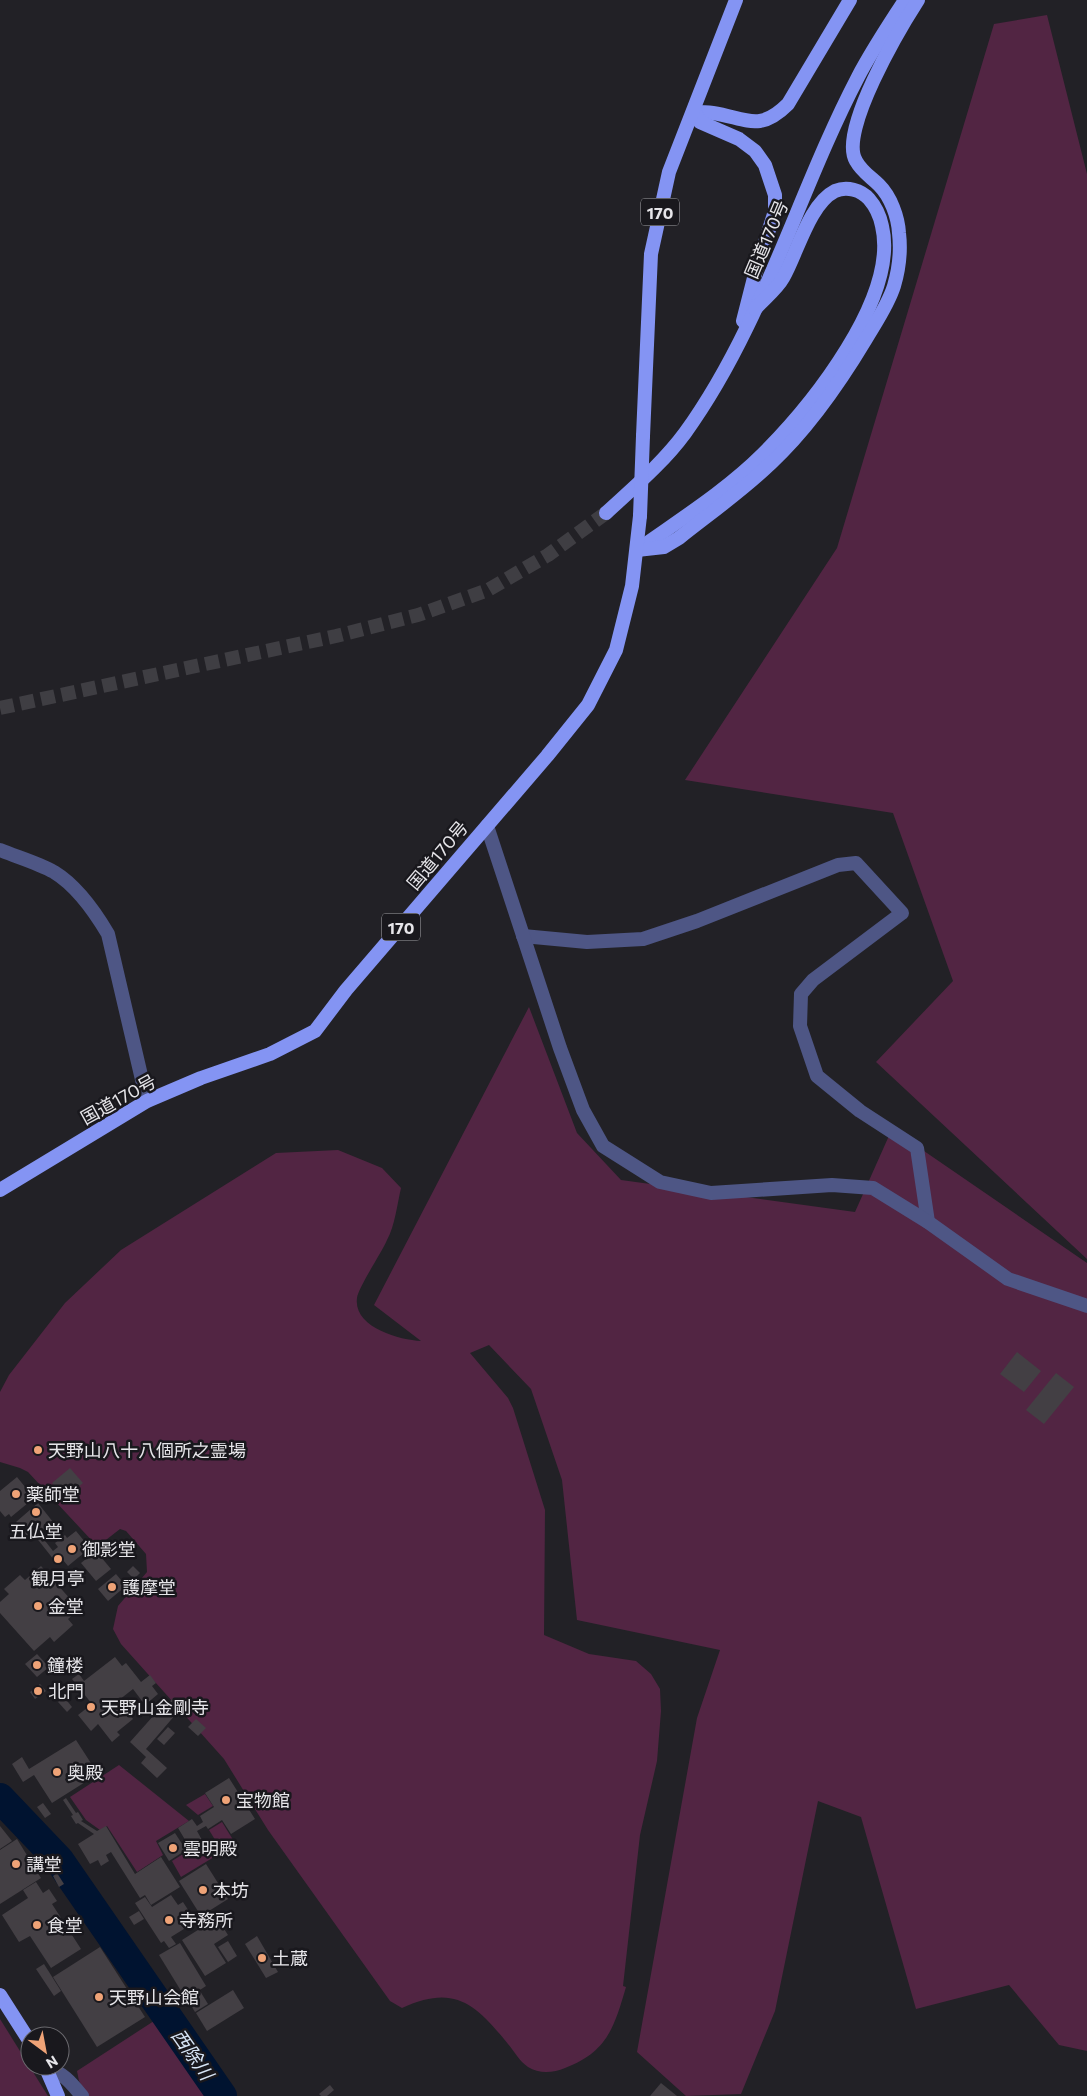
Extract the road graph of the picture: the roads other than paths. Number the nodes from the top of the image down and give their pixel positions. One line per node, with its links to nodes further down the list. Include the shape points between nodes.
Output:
1 (736, 0): 5 (highway, 国道170号 / 170)
2 (850, 0): 5 (highway, via 788,104 778,114 752,123 713,113)
3 (905, 0): 6 (highway, 国道170号, via 858,76)
4 (918, 0): 9 (highway, via 892,42 861,110 852,144 854,160 888,197 899,233 899,260 894,286 882,313 841,380 770,464 679,538 664,547)
5 (694, 112): 7 (highway, via 700,122 739,139 755,151 765,165 776,195 775,211); 9 (highway, 国道170号 / 170, bridge, via 669,172 651,254)
6 (756, 309): 7 (highway, 国道170号); 9 (highway, via 783,279 824,200 847,188 863,192 880,217 884,241 883,268 868,310 847,348 823,383 762,454 722,488)
7 (736, 350): 8 (highway, 国道170号, via 684,433 661,462)
8 (606, 513)
9 (637, 550): 10 (highway, 国道170号 / 170, via 632,586 616,650 588,705)
10 (486, 826): 12 (street); 13 (highway, 国道170号 / 170, via 315,1031 270,1054)
11 (0, 850): 13 (street, via 55,872 78,893 104,927)
12 (523, 936): 15 (street, via 583,1110 603,1146 660,1182 711,1193 832,1185 872,1188); 15 (street, via 587,942 643,939 838,865 856,863 902,913 813,980 801,994 800,1026 817,1076 860,1111 917,1148)
13 (147, 1101): 14 (highway, 国道170号 / 170)
14 (0, 1190)
15 (928, 1222): 16 (street, via 1008,1279)
16 (1087, 1306)
17 (0, 1995): 18 (highway)
18 (20, 2026)
19 (49, 2076): 21 (highway)
20 (63, 2076): 22 (street)
21 (58, 2096)
22 (82, 2096)

